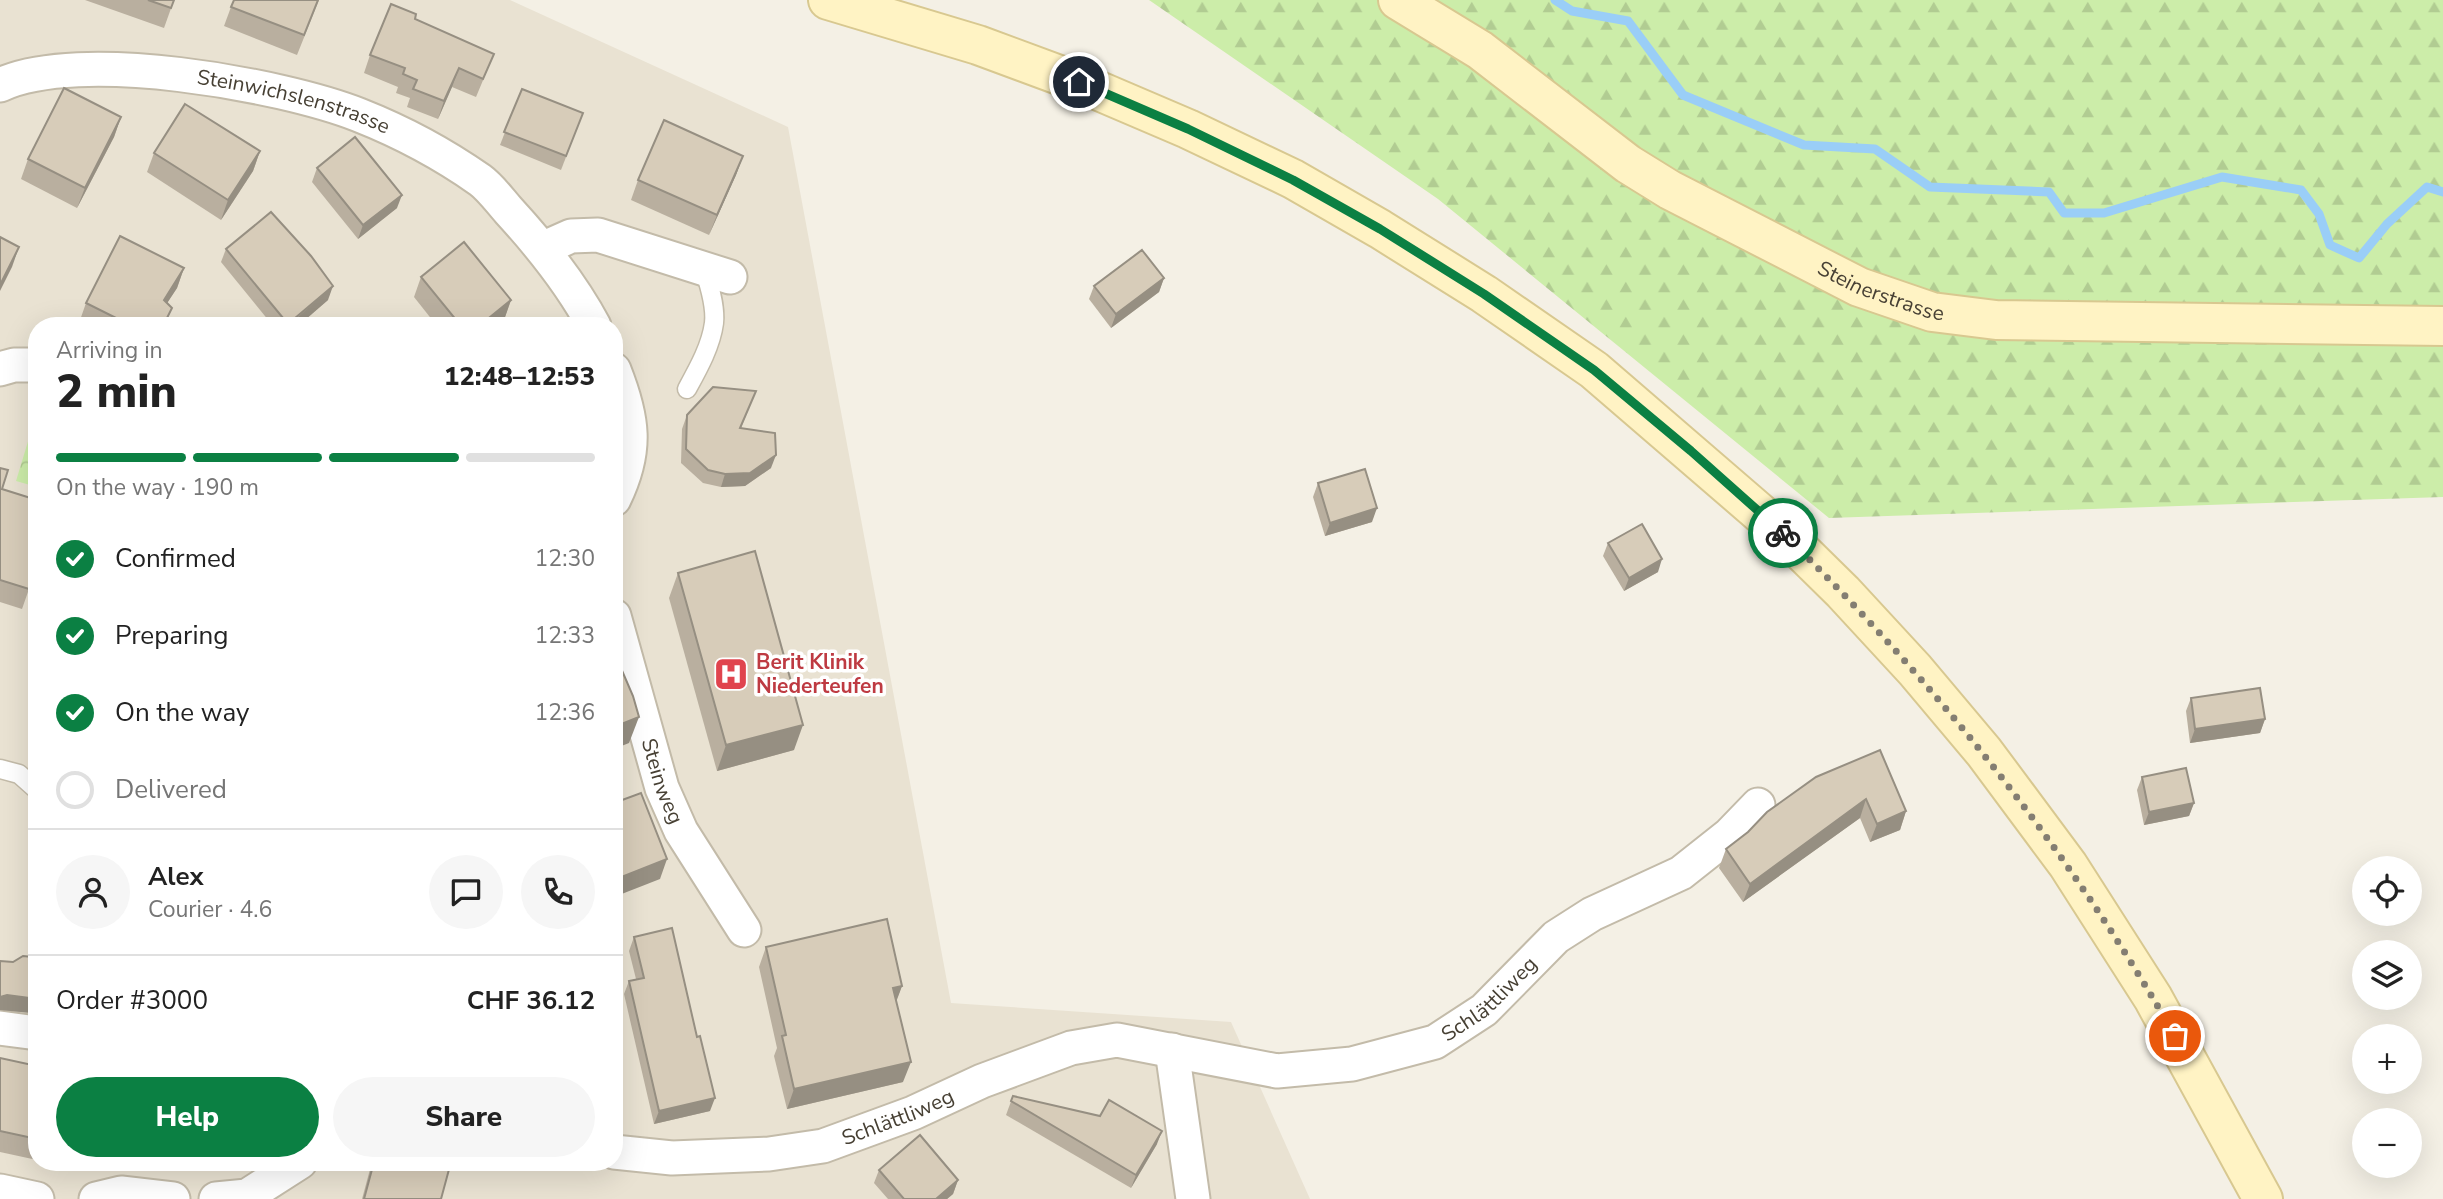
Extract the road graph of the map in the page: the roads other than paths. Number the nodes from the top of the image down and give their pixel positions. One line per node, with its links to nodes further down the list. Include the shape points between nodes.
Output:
1 (828, 0): 29 (main road, via 978,45 1079,82 1293,180 1484,294 1604,378 1783,533 1906,661 1984,752 2067,865 2147,988)
2 (1398, 0): 7 (main road, Steinerstrasse, via 1480,51 1628,164 1670,190 1833,274 1911,306 1996,320)
3 (0, 85): 4 (street, Steinwichslenstrasse, via 45,72 188,75 276,91 358,114 424,144 483,182)
4 (544, 248): 5 (street, via 571,236 598,235); 6 (street, Steinwichslenstrasse)
5 (717, 273): 10 (lane, via 709,284 714,322)
6 (589, 317)
7 (2443, 326)
8 (28, 365): 9 (street)
9 (0, 369)
10 (687, 389)
11 (623, 393): 12 (street, via 631,443)
12 (623, 480)
13 (623, 648): 17 (street, Steinweg, via 662,788 681,831)
14 (0, 769): 15 (lane)
15 (28, 782)
16 (1758, 804): 20 (street, Schlättliweg, via 1730,835 1681,873 1592,914 1556,937 1484,1010 1435,1042 1352,1064 1277,1070)
17 (744, 930)
18 (0, 1028): 19 (street)
19 (28, 1032)
20 (1172, 1050): 21 (street, Schlättliweg, via 1117,1040 1071,1048 823,1146 769,1154 672,1158); 28 (street)
21 (623, 1153)
22 (280, 1172): 27 (street, via 247,1196)
23 (0, 1191): 24 (street)
24 (37, 1199)
25 (96, 1199): 26 (street, via 121,1193)
26 (173, 1199)
27 (216, 1199)
28 (1193, 1199)
29 (2263, 1199)

